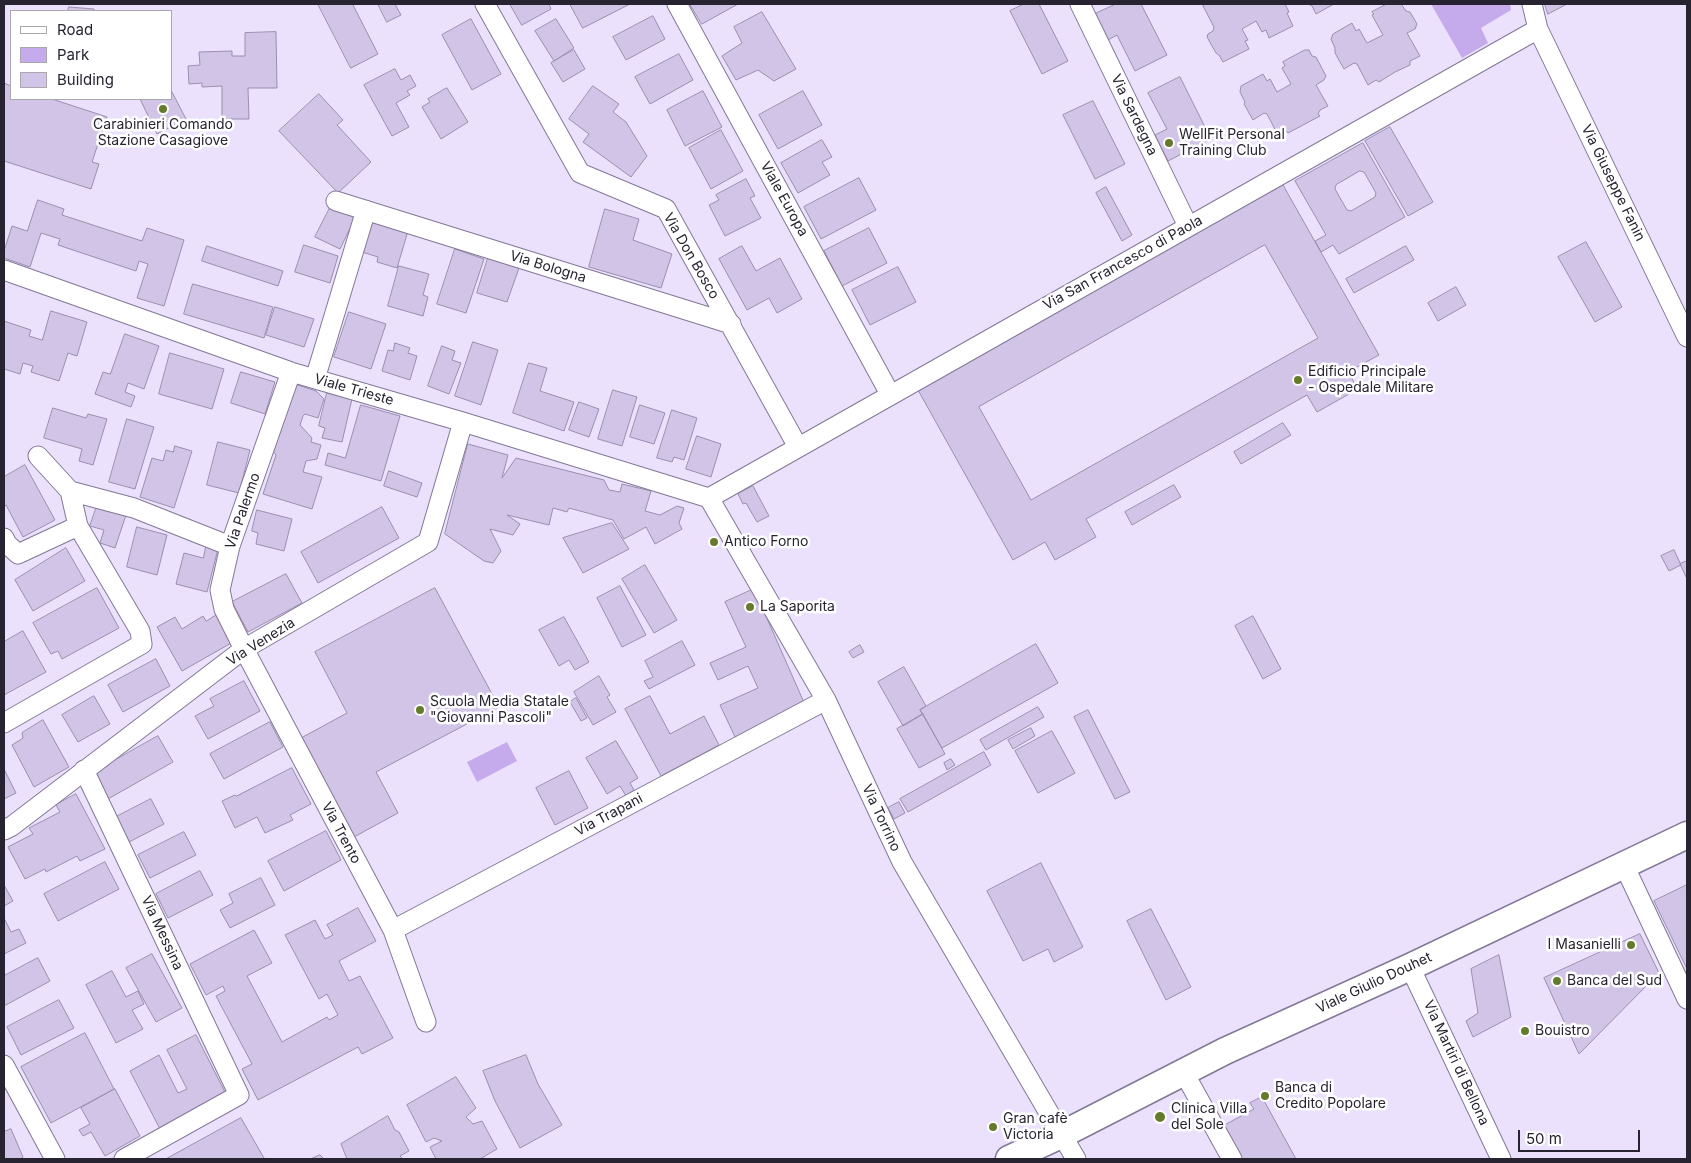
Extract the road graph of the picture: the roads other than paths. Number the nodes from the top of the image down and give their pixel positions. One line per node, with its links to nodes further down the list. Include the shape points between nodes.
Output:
1 (485, 4): 10 (street, Via Don Bosco, via 580,174 666,209)
2 (678, 4): 14 (street, Viale Europa)
3 (1080, 4): 8 (street, Via Sardegna)
4 (1532, 4): 5 (street, Via Giuseppe Fanin)
5 (1538, 28): 8 (street, Via San Francesco di Paola); 11 (street, Via Giuseppe Fanin)
6 (336, 201): 7 (street, Via Bologna)
7 (366, 210): 10 (street, Via Bologna); 13 (street)
8 (1188, 226): 14 (street, Via San Francesco di Paola)
9 (4, 270): 12 (street, Viale Trieste)
10 (731, 324): 16 (street, Via Don Bosco)
11 (1687, 337)
12 (291, 372): 13 (street, Viale Trieste); 22 (street, Via Palermo)
13 (315, 379): 15 (street, Viale Trieste)
14 (890, 394): 16 (street, Via San Francesco di Paola)
15 (463, 422): 19 (street, Viale Trieste); 23 (street, Via Venezia, via 428,542)
16 (798, 447): 19 (street, Via San Francesco di Paola)
17 (38, 456): 18 (street)
18 (70, 491): 20 (street); 22 (street, via 134,508)
19 (709, 498): 24 (street, Via Torrino)
20 (78, 526): 21 (street, via 18,554); 25 (street, via 140,630 142,644)
21 (4, 538)
22 (230, 546): 23 (street, Via Palermo, via 220,590 224,609)
23 (244, 650): 26 (street, Via Venezia); 30 (street, Via Trento)
24 (826, 700): 30 (street, Via Trapani); 36 (street, Via Torrino, via 902,862)
25 (4, 723)
26 (84, 770): 27 (street, Via Venezia); 38 (street, Via Messina, via 239,1095)
27 (4, 830)
28 (1687, 834): 29 (main road, Viale Giulio Douhet)
29 (1624, 865): 31 (main road, Viale Giulio Douhet); 32 (street)
30 (393, 930): 33 (street, Via Trento)
31 (1410, 967): 35 (main road, Viale Giulio Douhet); 42 (street, Via Martiri di Bellona)
32 (1687, 999)
33 (426, 1022)
34 (4, 1065): 37 (street)
35 (1184, 1072): 36 (main road, Viale Giulio Douhet); 41 (street)
36 (1063, 1134): 39 (main road, Viale Giulio Douhet); 40 (street, Via Torrino)
37 (55, 1159)
38 (124, 1159)
39 (1009, 1159)
40 (1076, 1159)
41 (1232, 1159)
42 (1501, 1159)

